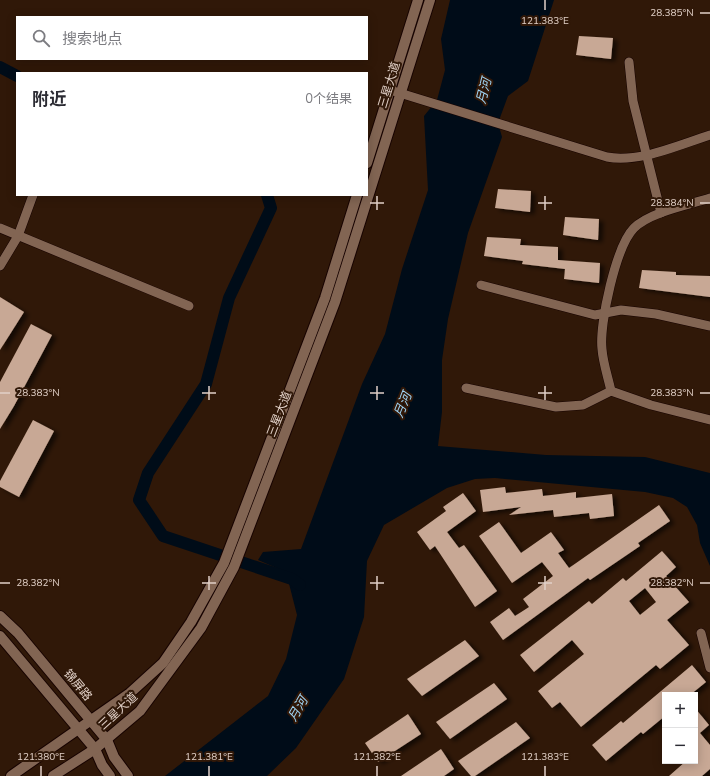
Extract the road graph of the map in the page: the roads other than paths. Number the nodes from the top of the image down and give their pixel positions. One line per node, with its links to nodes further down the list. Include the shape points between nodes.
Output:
1 (418, 0): 4 (street, 三星大道)
2 (430, 0): 5 (street, 三星大道)
3 (629, 62): 7 (street, via 633,101)
4 (390, 90): 5 (street); 8 (street, 三星大道)
5 (401, 93): 7 (street, via 607,158 620,160); 29 (street, 三星大道, via 335,302 233,570 201,628 172,669 140,712)
6 (710, 135): 7 (street)
7 (646, 155): 12 (street)
8 (368, 160)
9 (34, 196): 14 (street)
10 (357, 196): 27 (street, 三星大道, via 325,298 222,567 191,622 163,663 130,693)
11 (710, 198): 12 (street)
12 (661, 213): 18 (street, via 634,227 625,240)
13 (0, 228): 14 (street)
14 (18, 236): 15 (street); 17 (street)
15 (0, 266)
16 (481, 285): 18 (street, via 595,315)
17 (189, 306)
18 (605, 313): 19 (street, via 621,310 656,314); 21 (street, via 602,350)
19 (710, 326)
20 (466, 388): 21 (street, via 556,407 583,405)
21 (611, 391): 22 (street, via 651,405)
22 (710, 420)
23 (0, 616): 27 (street, 锦屏路, via 18,633)
24 (701, 633): 26 (street)
25 (0, 636): 28 (street)
26 (710, 668)
27 (90, 720): 28 (street, 三星大道); 29 (street, 锦屏路)
28 (79, 729): 30 (street); 31 (street, 三星大道)
29 (107, 740): 30 (street, 三星大道); 34 (street, 锦屏路, via 114,757)
30 (95, 749): 32 (street, 三星大道); 33 (street)
31 (12, 776)
32 (53, 776)
33 (110, 776)
34 (128, 776)

